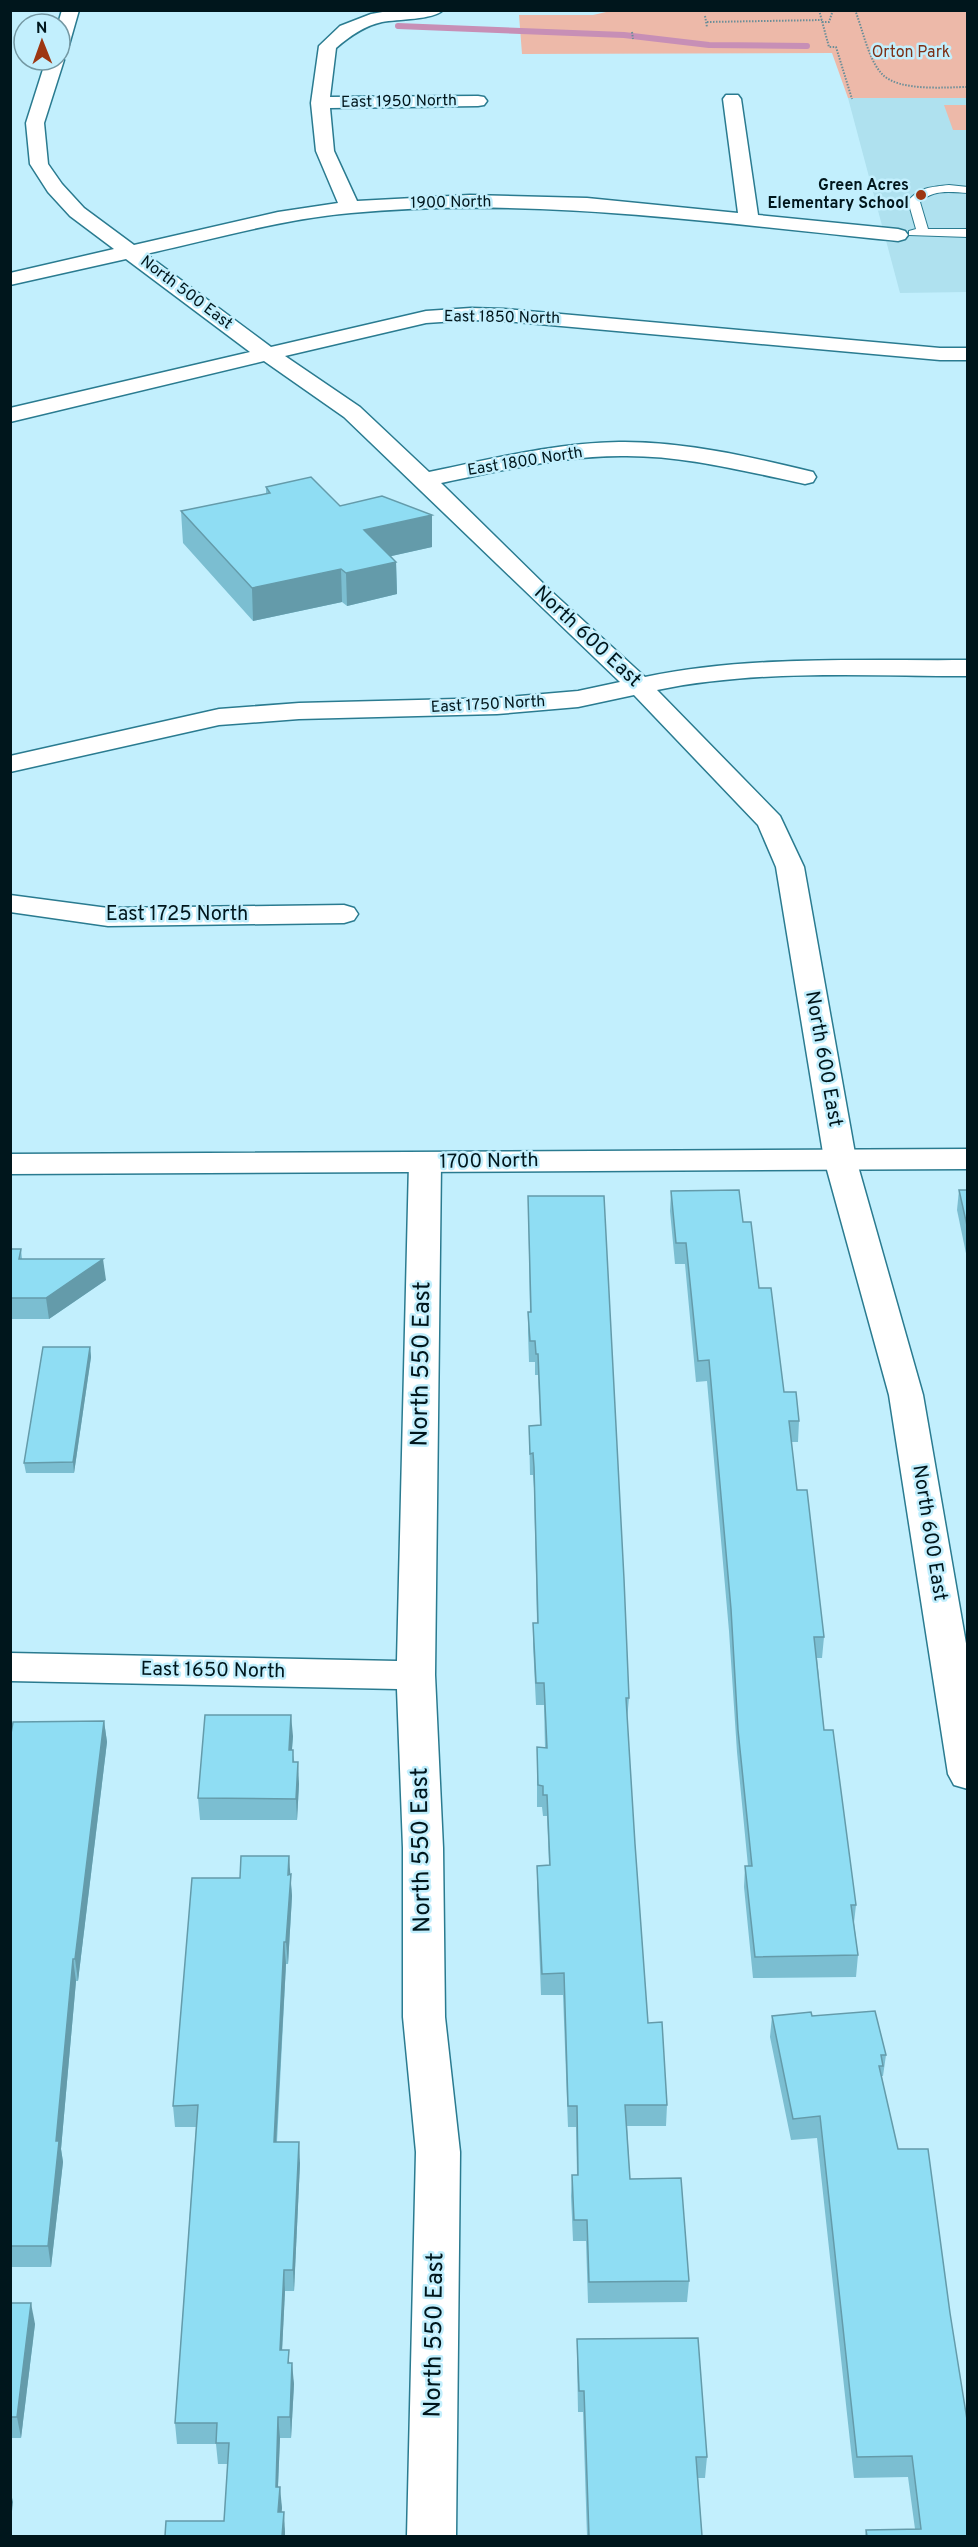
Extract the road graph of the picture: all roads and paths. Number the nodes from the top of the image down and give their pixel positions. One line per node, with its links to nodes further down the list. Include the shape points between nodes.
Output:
1 (435, 10): 16 (street, via 377,18 346,30 328,46)
2 (819, 10): 6 (path)
3 (833, 10): 6 (path, via 828,22)
4 (855, 10): 12 (path, via 883,75 897,83)
5 (705, 16): 7 (path)
6 (822, 21): 7 (path); 14 (path, via 829,47 836,47)
7 (706, 22): 8 (path)
8 (707, 27)
9 (632, 32): 10 (path)
10 (633, 39)
11 (51, 72): 23 (street, North 500 East, via 34,123 31,164 77,212)
12 (968, 87)
13 (732, 99): 19 (street)
14 (852, 99)
15 (478, 101): 16 (street, East 1950 North)
16 (320, 103): 18 (street, via 325,151)
17 (968, 190): 20 (lane, via 924,191 914,201)
18 (350, 207): 19 (street, 1900 North, via 470,201 587,204); 23 (street, 1900 North, via 278,218)
19 (749, 221): 22 (street, 1900 North)
20 (923, 232): 21 (lane); 22 (lane)
21 (968, 233)
22 (898, 235)
23 (132, 252): 24 (street, 1900 North); 25 (street, North 500 East)
24 (10, 279)
25 (267, 354): 26 (street, East 1850 North, via 426,317 471,314); 27 (street, East 1850 North); 29 (street, North 500 East, via 352,412)
26 (968, 354)
27 (10, 415)
28 (805, 477): 29 (street, East 1800 North, via 677,453 620,449 550,455)
29 (424, 480): 31 (street, North 600 East)
30 (968, 668): 31 (street, East 1750 North, via 786,669 693,675)
31 (640, 687): 32 (street, East 1750 North, via 578,699 497,706 219,717); 35 (street, North 600 East, via 770,822 790,867)
32 (10, 764)
33 (10, 903): 34 (street, East 1725 North, via 108,917)
34 (344, 914)
35 (840, 1159): 36 (street, 1700 North); 37 (street, 1700 North); 41 (street, North 600 East, via 906,1395)
36 (968, 1159)
37 (425, 1163): 38 (street, 1700 North); 40 (street, North 550 East)
38 (10, 1164)
39 (10, 1667): 40 (street, East 1650 North)
40 (416, 1675): 42 (street, North 550 East, via 424,2017 438,2152)
41 (967, 1771)
42 (432, 2536)

